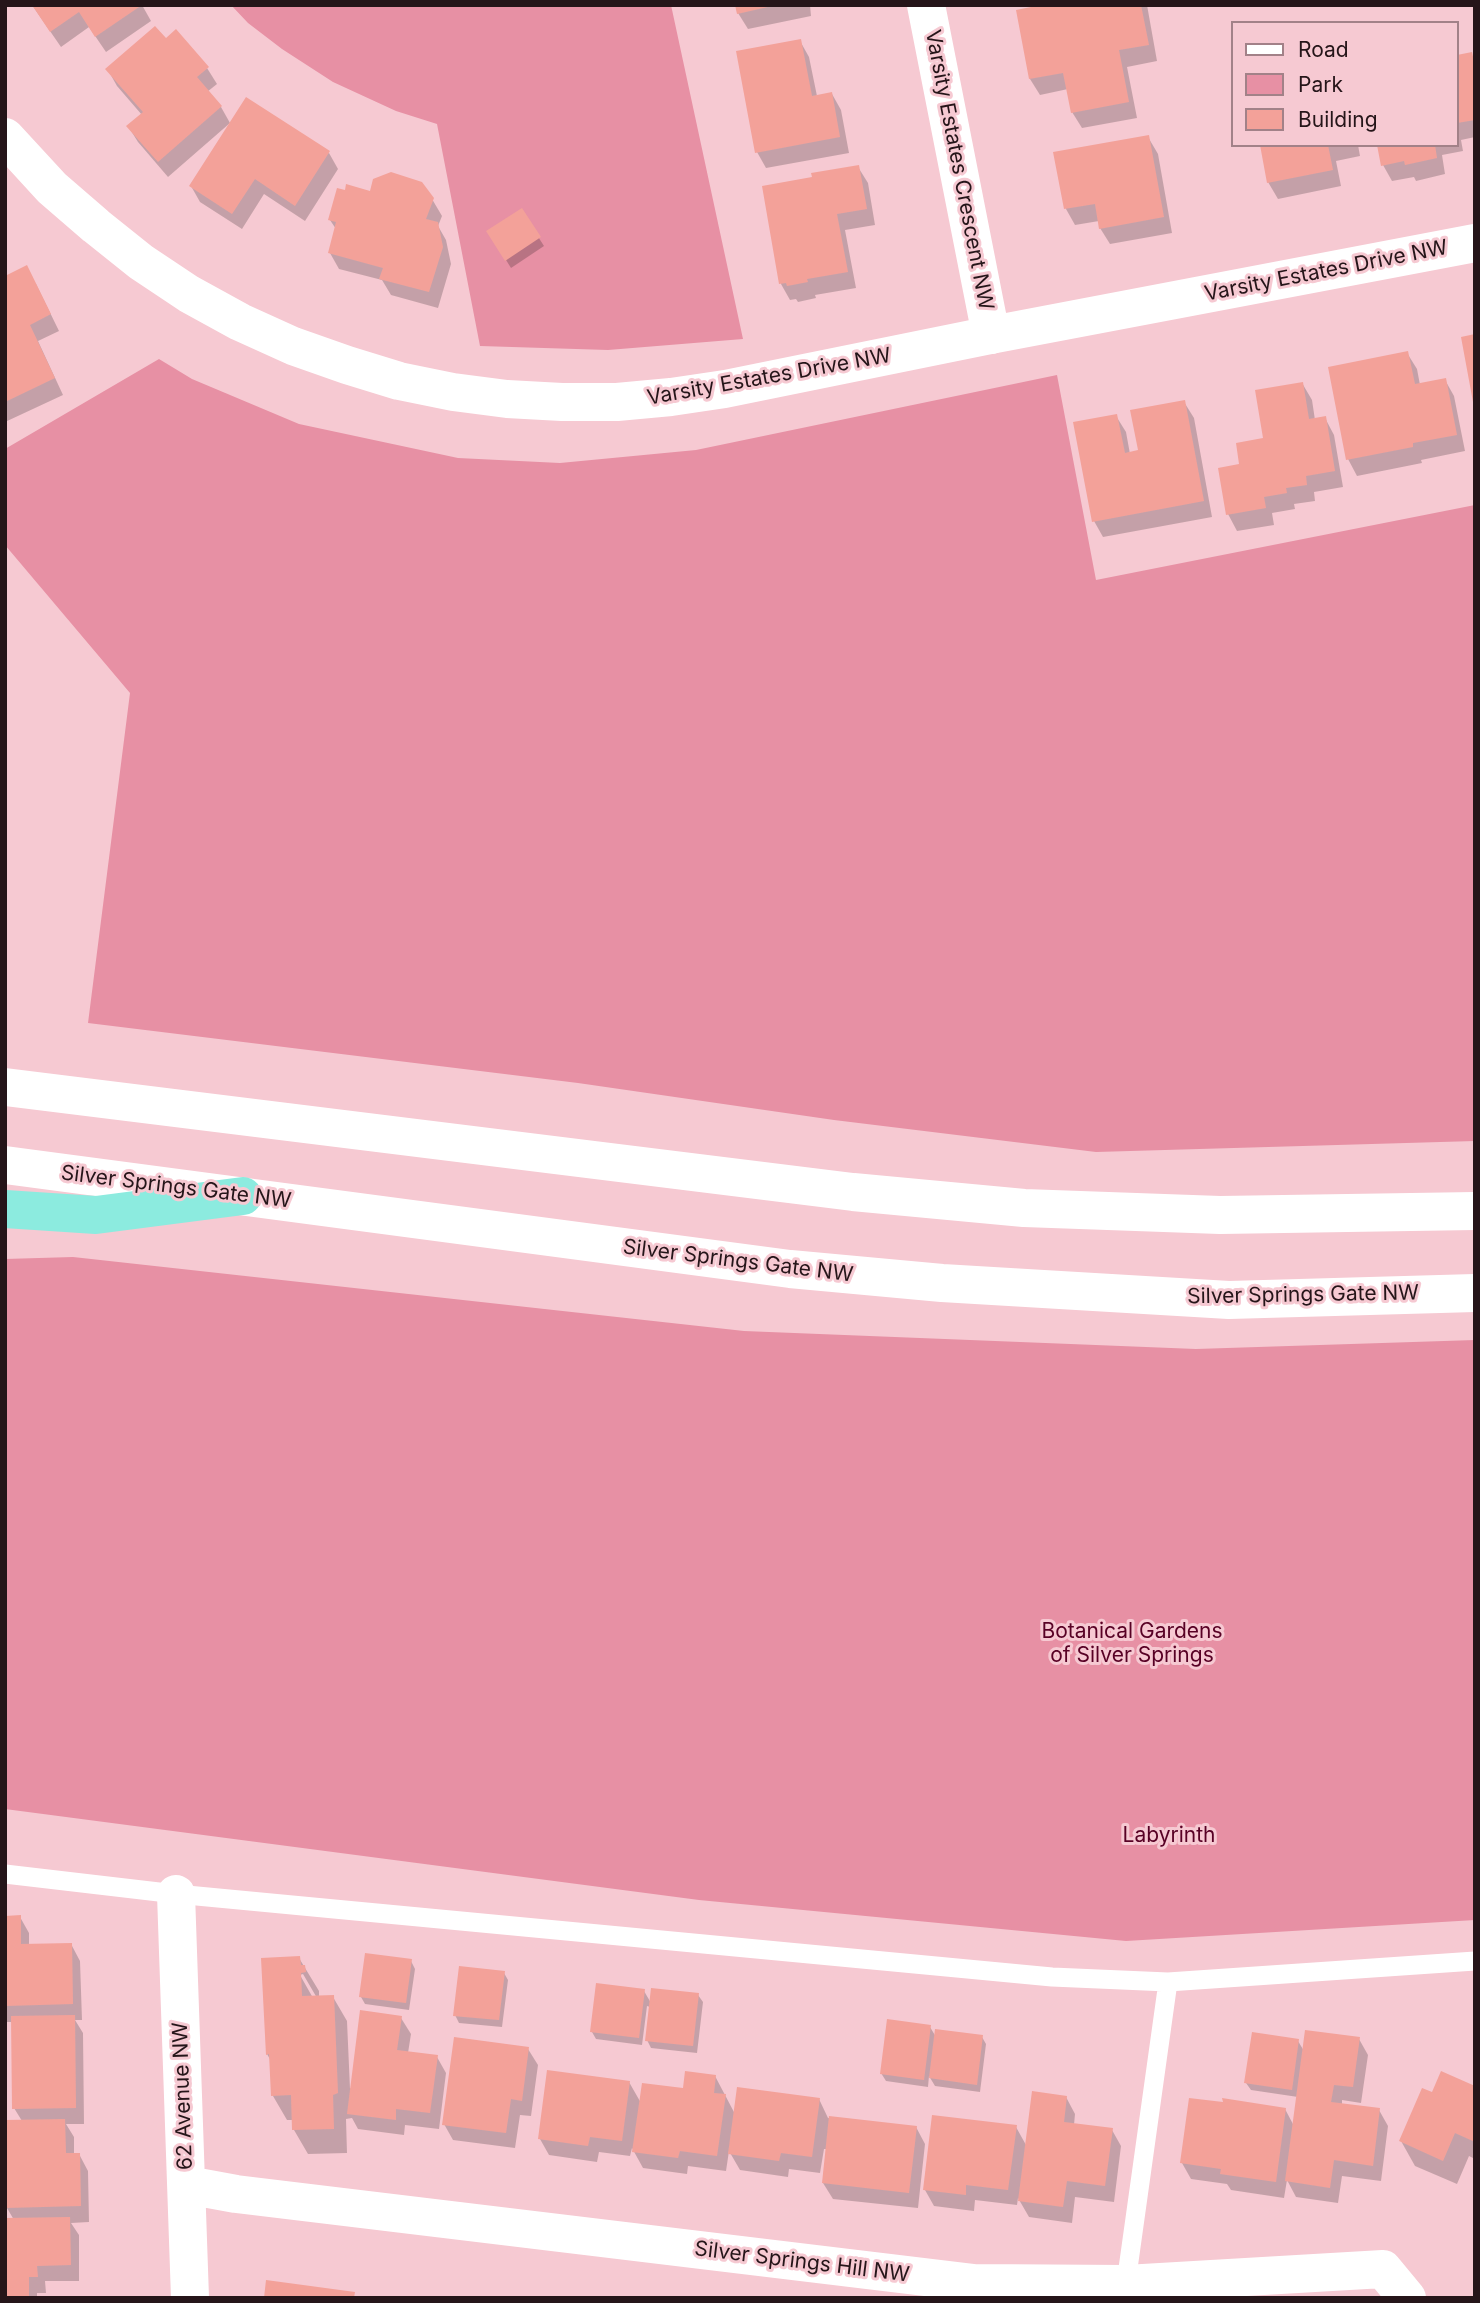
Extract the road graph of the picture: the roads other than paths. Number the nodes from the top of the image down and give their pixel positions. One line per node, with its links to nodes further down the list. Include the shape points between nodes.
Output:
1 (926, 5): 4 (street, Varsity Estates Crescent NW)
2 (8, 144): 4 (street, Varsity Estates Drive NW, via 96,226 189,294 293,346 386,377 453,392 562,402 671,397)
3 (1475, 243): 4 (street, Varsity Estates Drive NW)
4 (991, 335)
5 (5, 1087): 9 (street, via 839,1190 1024,1208 1220,1215)
6 (5, 1165): 7 (street, Silver Springs Gate NW)
7 (243, 1196): 8 (highway, via 96,1215); 10 (street, Silver Springs Gate NW, via 790,1269 942,1283 1229,1300)
8 (5, 1209)
9 (1475, 1211)
10 (1475, 1293)
11 (5, 1874): 12 (lane)
12 (176, 1894): 14 (lane, via 1052,1978); 15 (street, 62 Avenue NW)
13 (1475, 1961): 14 (lane)
14 (1168, 1982): 16 (lane)
15 (187, 2185): 16 (street, Silver Springs Hill NW, via 974,2283); 17 (street, 62 Avenue NW)
16 (1125, 2291): 18 (street, Silver Springs Hill NW, via 1383,2269)
17 (190, 2298)
18 (1407, 2298)

